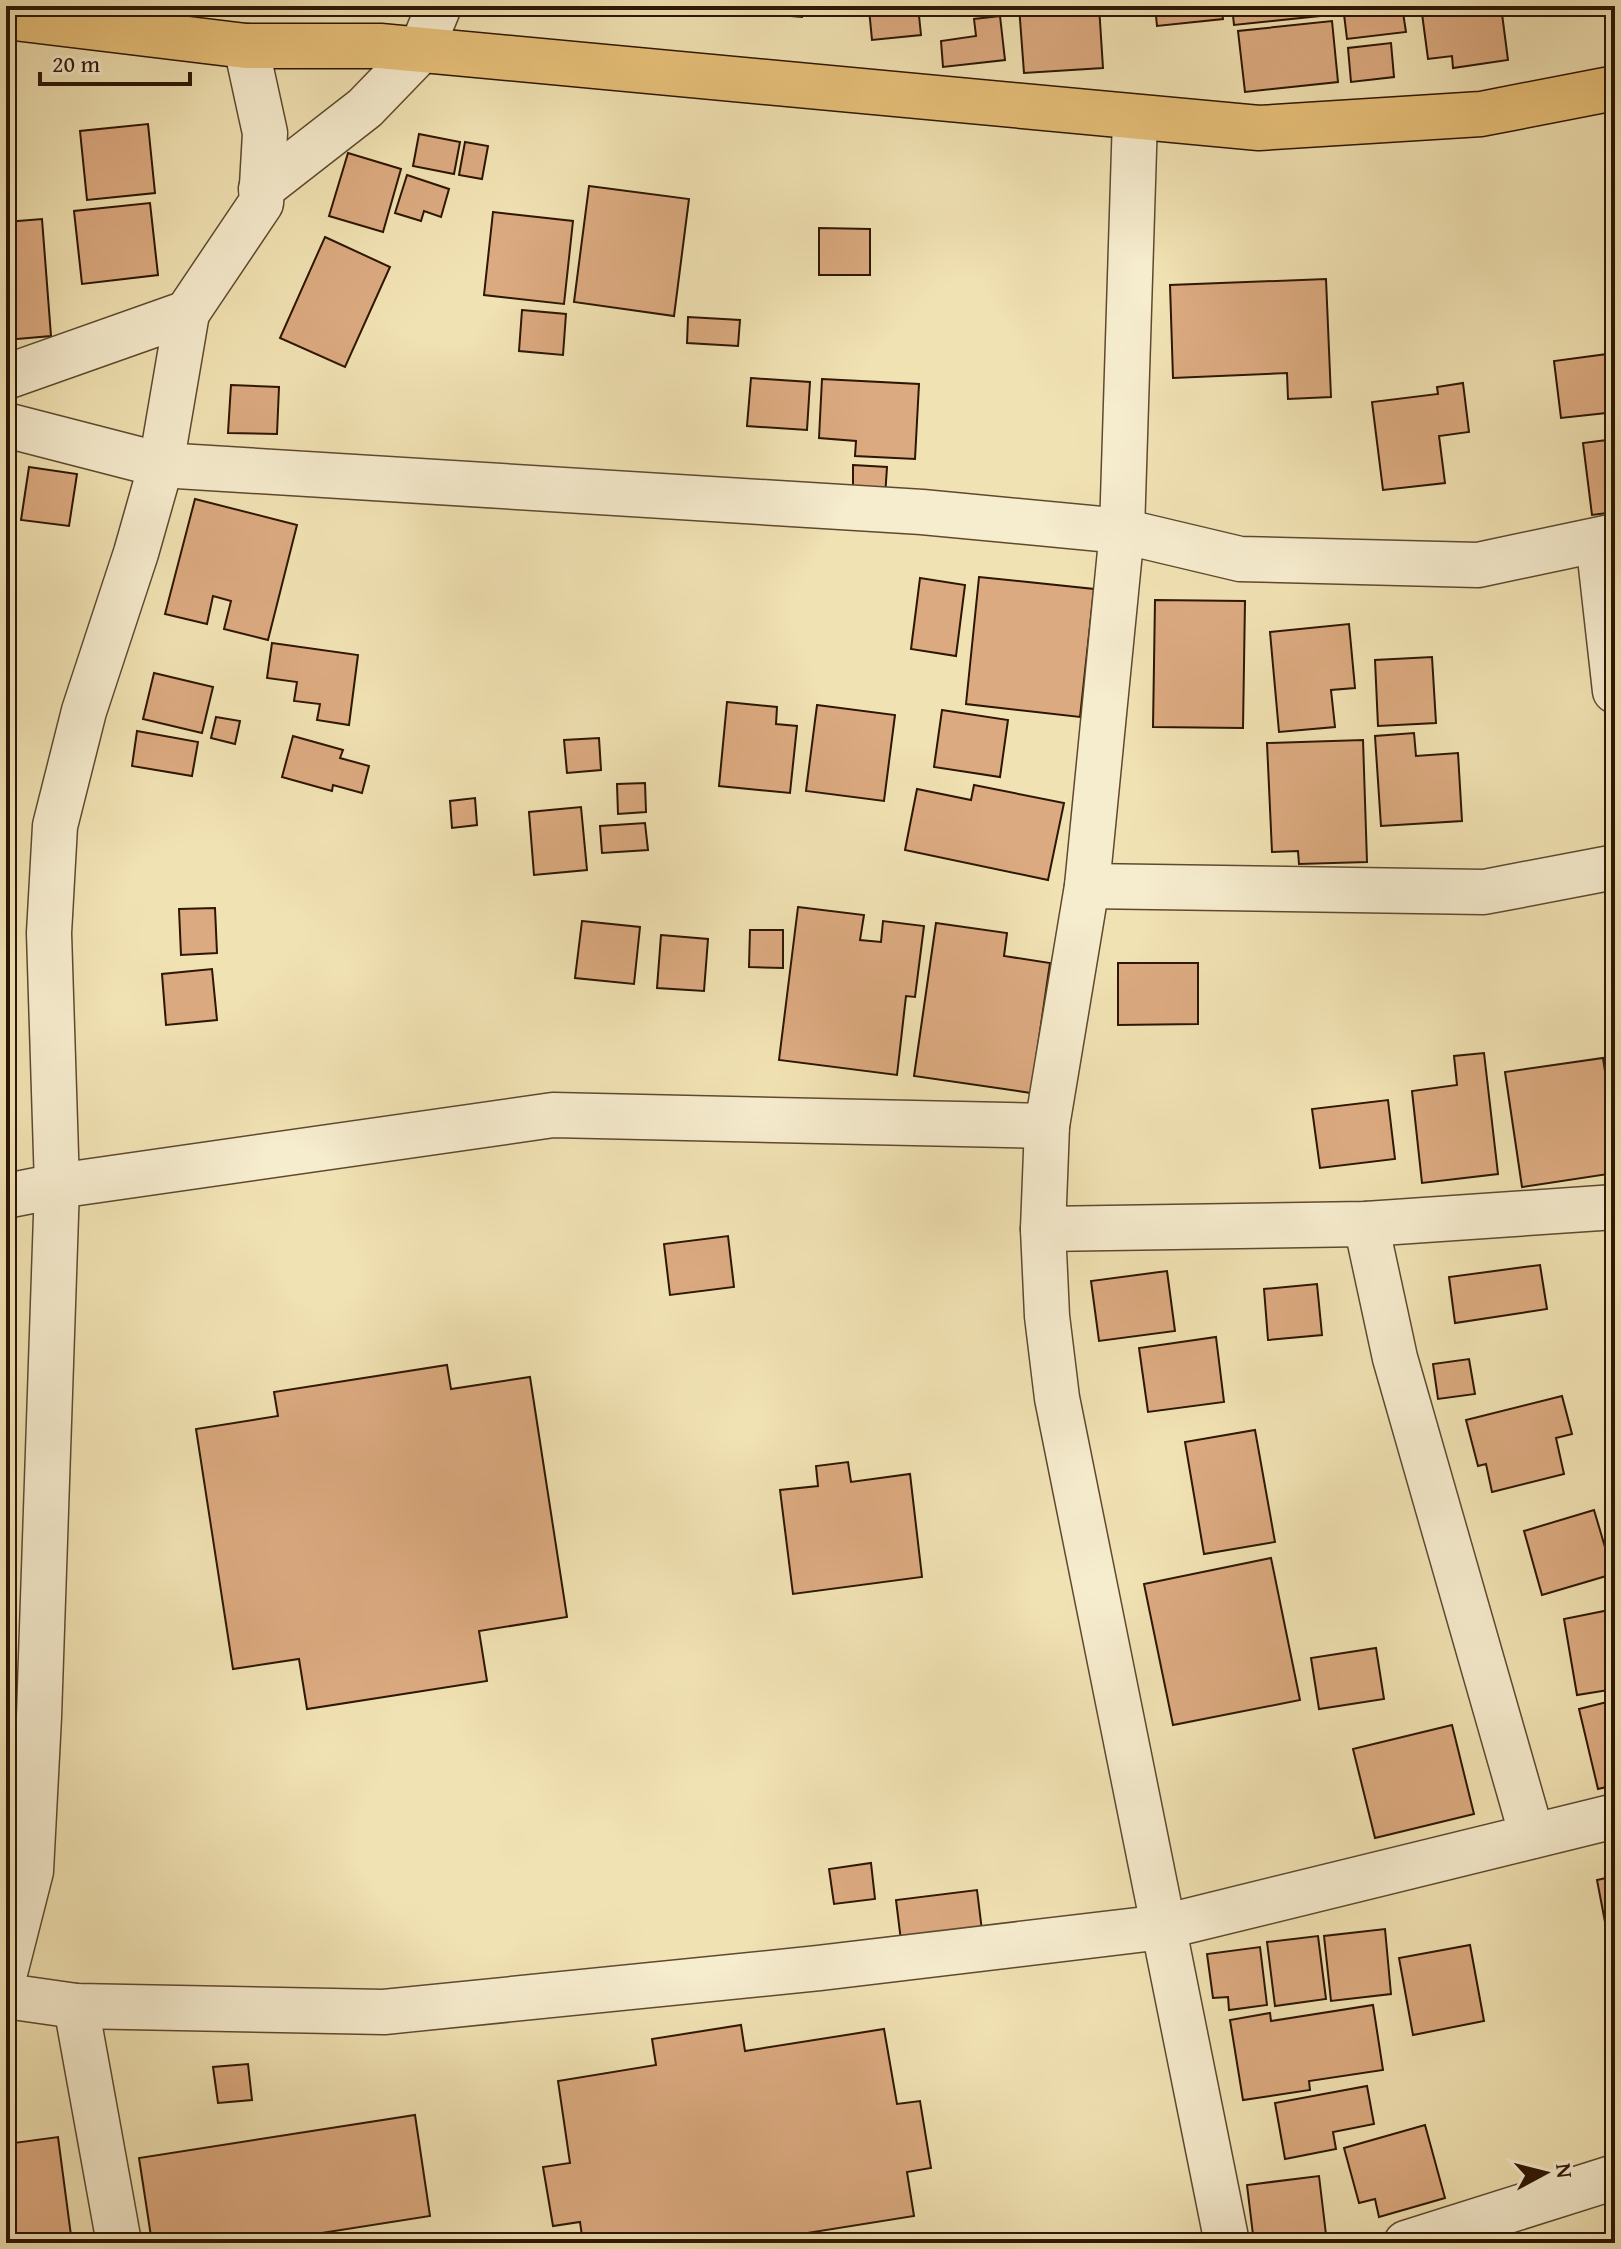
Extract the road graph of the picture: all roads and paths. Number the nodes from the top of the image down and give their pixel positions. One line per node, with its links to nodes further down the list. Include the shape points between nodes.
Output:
1 (439, 6): 4 (street)
2 (6, 17): 3 (main road)
3 (246, 46): 4 (main road); 7 (street, via 265,133)
4 (421, 50): 6 (main road); 7 (street, via 365,108)
5 (1615, 88): 6 (main road, via 1481,114 1259,128)
6 (1135, 118): 12 (street)
7 (261, 189): 8 (street, via 261,203)
8 (187, 313): 9 (street); 11 (street)
9 (6, 377)
10 (6, 425): 11 (street)
11 (161, 465): 12 (street, via 922,512); 18 (street, via 84,711 55,826 49,933)
12 (1122, 531): 13 (street, via 1240,559 1478,565); 16 (street)
13 (1606, 538): 14 (street)
14 (1615, 691)
15 (1615, 867): 16 (street, via 1484,892)
16 (1087, 886): 17 (street)
17 (1047, 1126): 18 (street, via 553,1115); 22 (street)
18 (57, 1186): 19 (street); 26 (street, via 31,1871)
19 (6, 1196)
20 (1615, 1207): 21 (street)
21 (1366, 1224): 22 (street); 24 (street, via 1395,1358)
22 (1043, 1229): 25 (street, via 1057,1398)
23 (1615, 1816): 24 (street)
24 (1532, 1836): 25 (street)
25 (1163, 1927): 28 (street, via 384,2012); 31 (street)
26 (6, 1969)
27 (6, 1996): 28 (street)
28 (76, 2006): 30 (street)
29 (1615, 2177): 32 (street)
30 (119, 2243)
31 (1227, 2243)
32 (1406, 2243)

